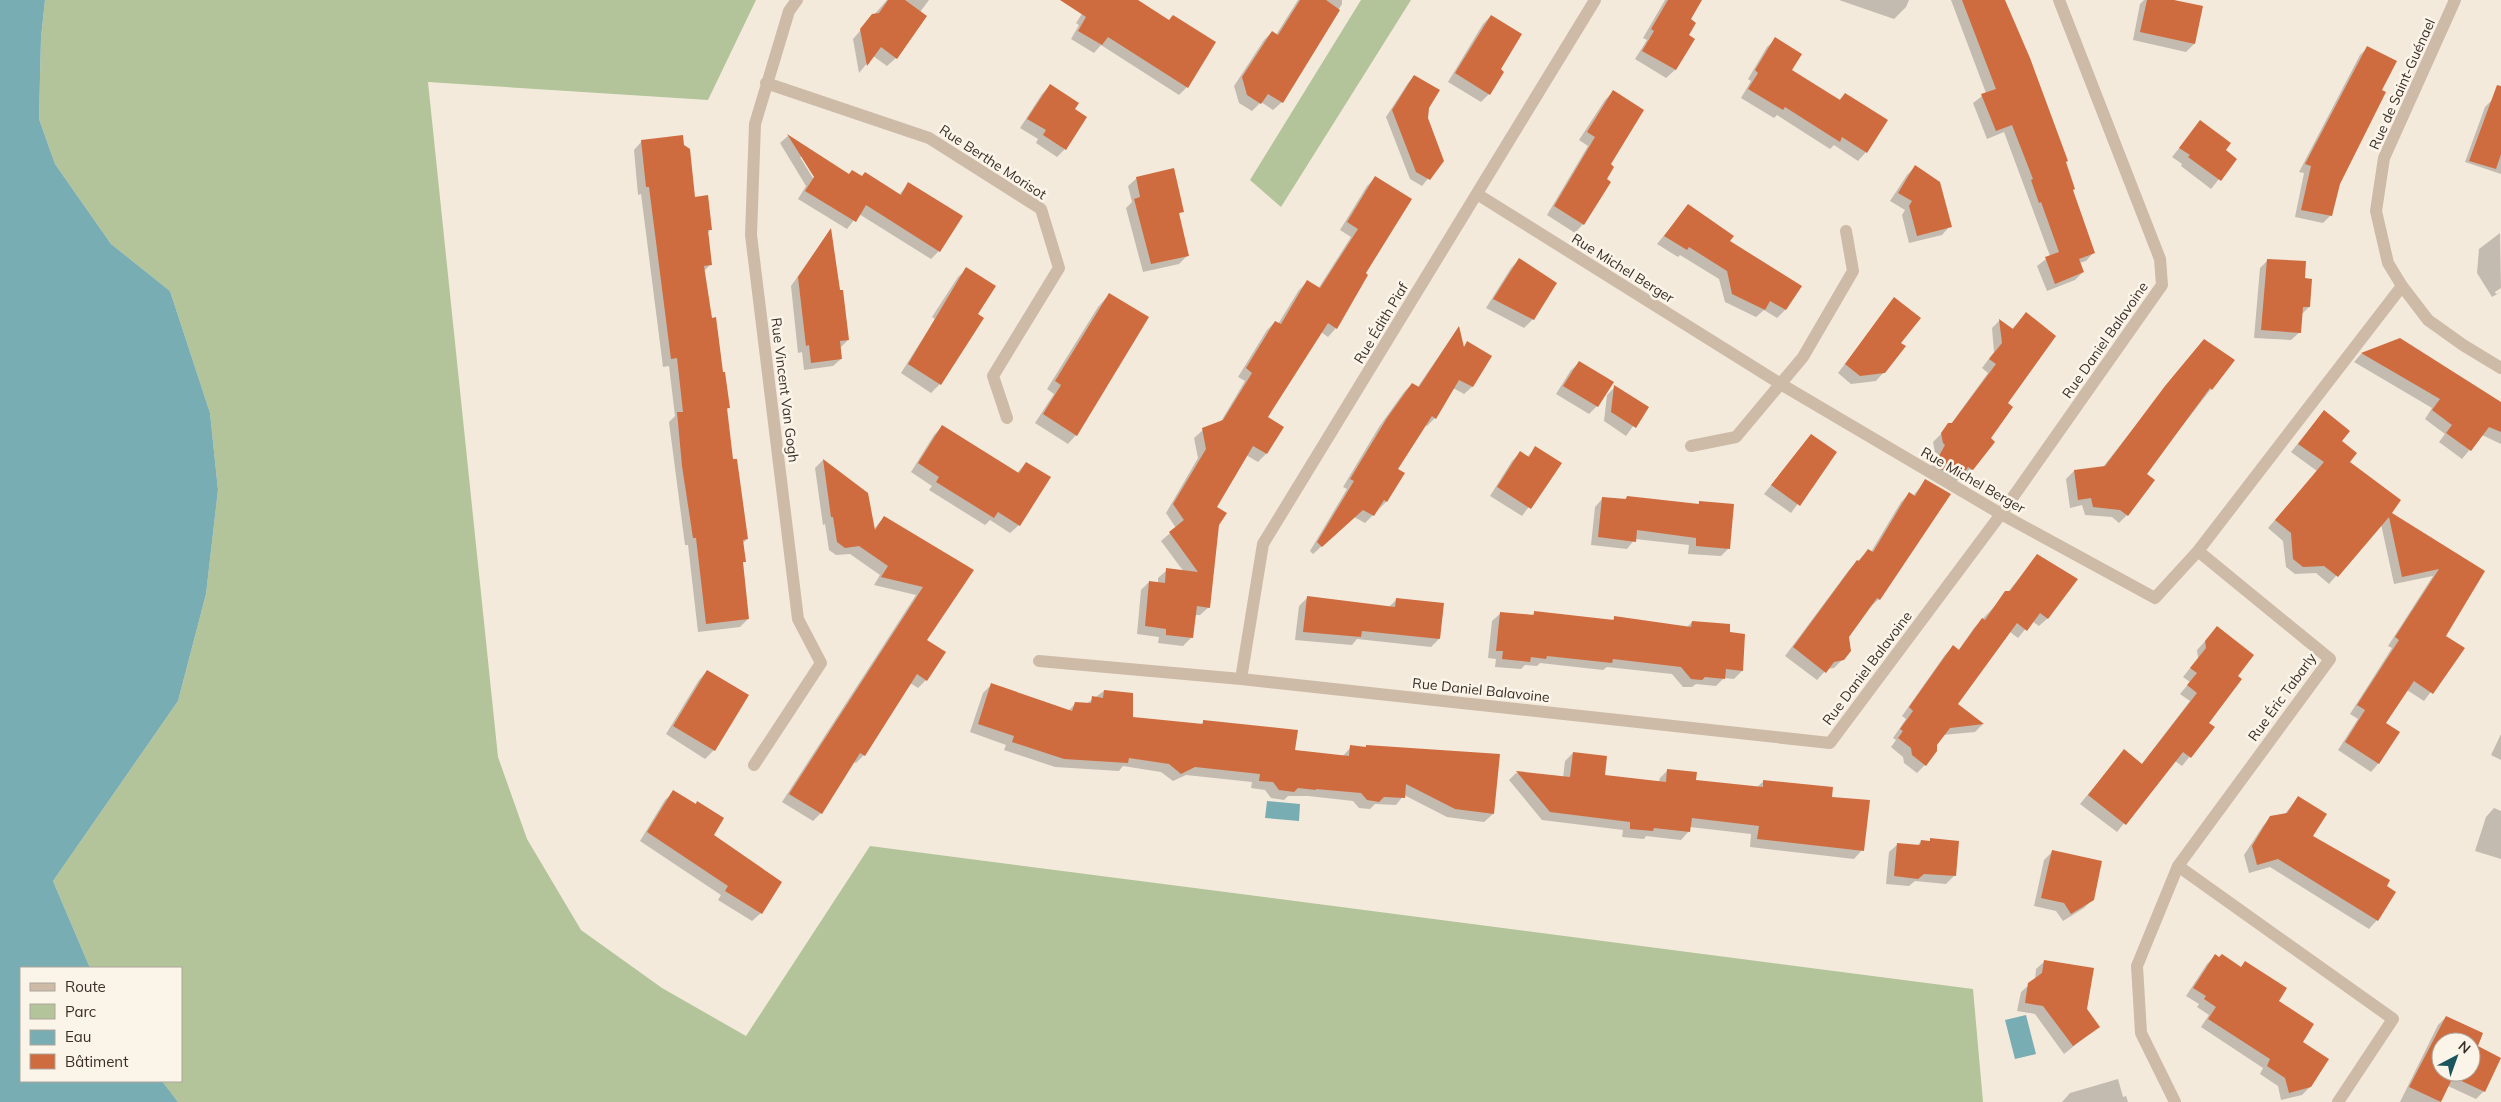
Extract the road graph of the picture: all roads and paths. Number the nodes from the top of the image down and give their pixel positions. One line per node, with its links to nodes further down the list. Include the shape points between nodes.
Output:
1 (797, 0): 5 (street, Rue Vincent Van Gogh, via 789,11)
2 (1595, 0): 6 (street, Rue Édith Piaf)
3 (2059, 0): 13 (street, Rue Daniel Balavoine, via 2160,259 2162,285)
4 (2455, 0): 8 (street, Rue de Saint-Guénael, via 2384,158 2376,211 2388,262)
5 (766, 82): 11 (street, Rue Berthe Morisot, via 929,138 1041,209 1060,268 993,376); 17 (street, Rue Vincent Van Gogh, via 755,124 751,235 798,619 821,663)
6 (1476, 194): 10 (street, Rue Michel Berger); 16 (street, Rue Édith Piaf, via 1263,544)
7 (1846, 231): 10 (street, via 1853,271 1803,357)
8 (2402, 286): 9 (street, Rue de Saint-Guénael, via 2428,320); 14 (street)
9 (2501, 368)
10 (1779, 383): 12 (street, via 1736,437); 13 (street, Rue Michel Berger)
11 (1008, 418)
12 (1691, 446)
13 (2000, 514): 14 (street, Rue Michel Berger, via 2155,598); 16 (street, Rue Daniel Balavoine, via 1830,743)
14 (2198, 551): 18 (street, Rue Éric Tabarly, via 2330,659)
15 (1039, 661): 16 (street, Rue Daniel Balavoine)
16 (1240, 679)
17 (754, 765)
18 (2178, 866): 19 (street, Rue Éric Tabarly, via 2137,966 2141,1033); 20 (street, via 2393,1019)
19 (2175, 1102)
20 (2338, 1102)

